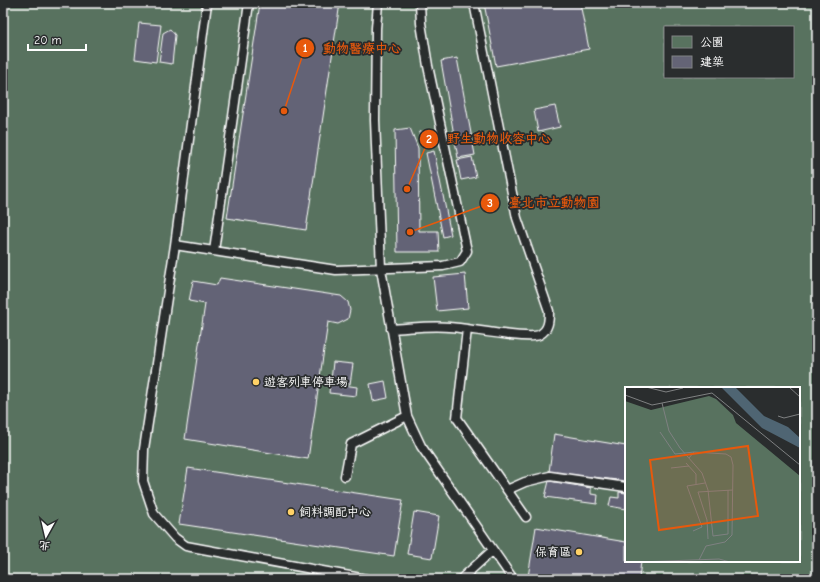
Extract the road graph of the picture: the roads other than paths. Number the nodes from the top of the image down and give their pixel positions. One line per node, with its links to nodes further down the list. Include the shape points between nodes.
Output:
1 (207, 3): 6 (lane)
2 (249, 3): 7 (lane)
3 (378, 3): 8 (lane, via 375,120)
4 (420, 3): 8 (lane, via 428,66 466,251 460,262 444,266)
5 (474, 3): 10 (lane, via 517,218 549,311 549,321 546,330 538,335 523,336)
6 (175, 245): 7 (lane); 17 (lane, via 144,449 143,481 154,514 174,538 186,546)
7 (214, 251): 8 (lane, via 336,270)
8 (381, 268): 9 (lane)
9 (391, 329): 10 (lane, via 429,326); 11 (lane)
10 (467, 329): 14 (lane, via 457,418)
11 (407, 416): 12 (lane, via 351,444); 16 (lane, via 421,446)
12 (345, 476)
13 (625, 487): 14 (lane, via 550,476 525,482)
14 (507, 490): 15 (lane)
15 (526, 517)
16 (493, 550): 18 (lane); 19 (lane)
17 (366, 579)
18 (461, 579)
19 (513, 579)

